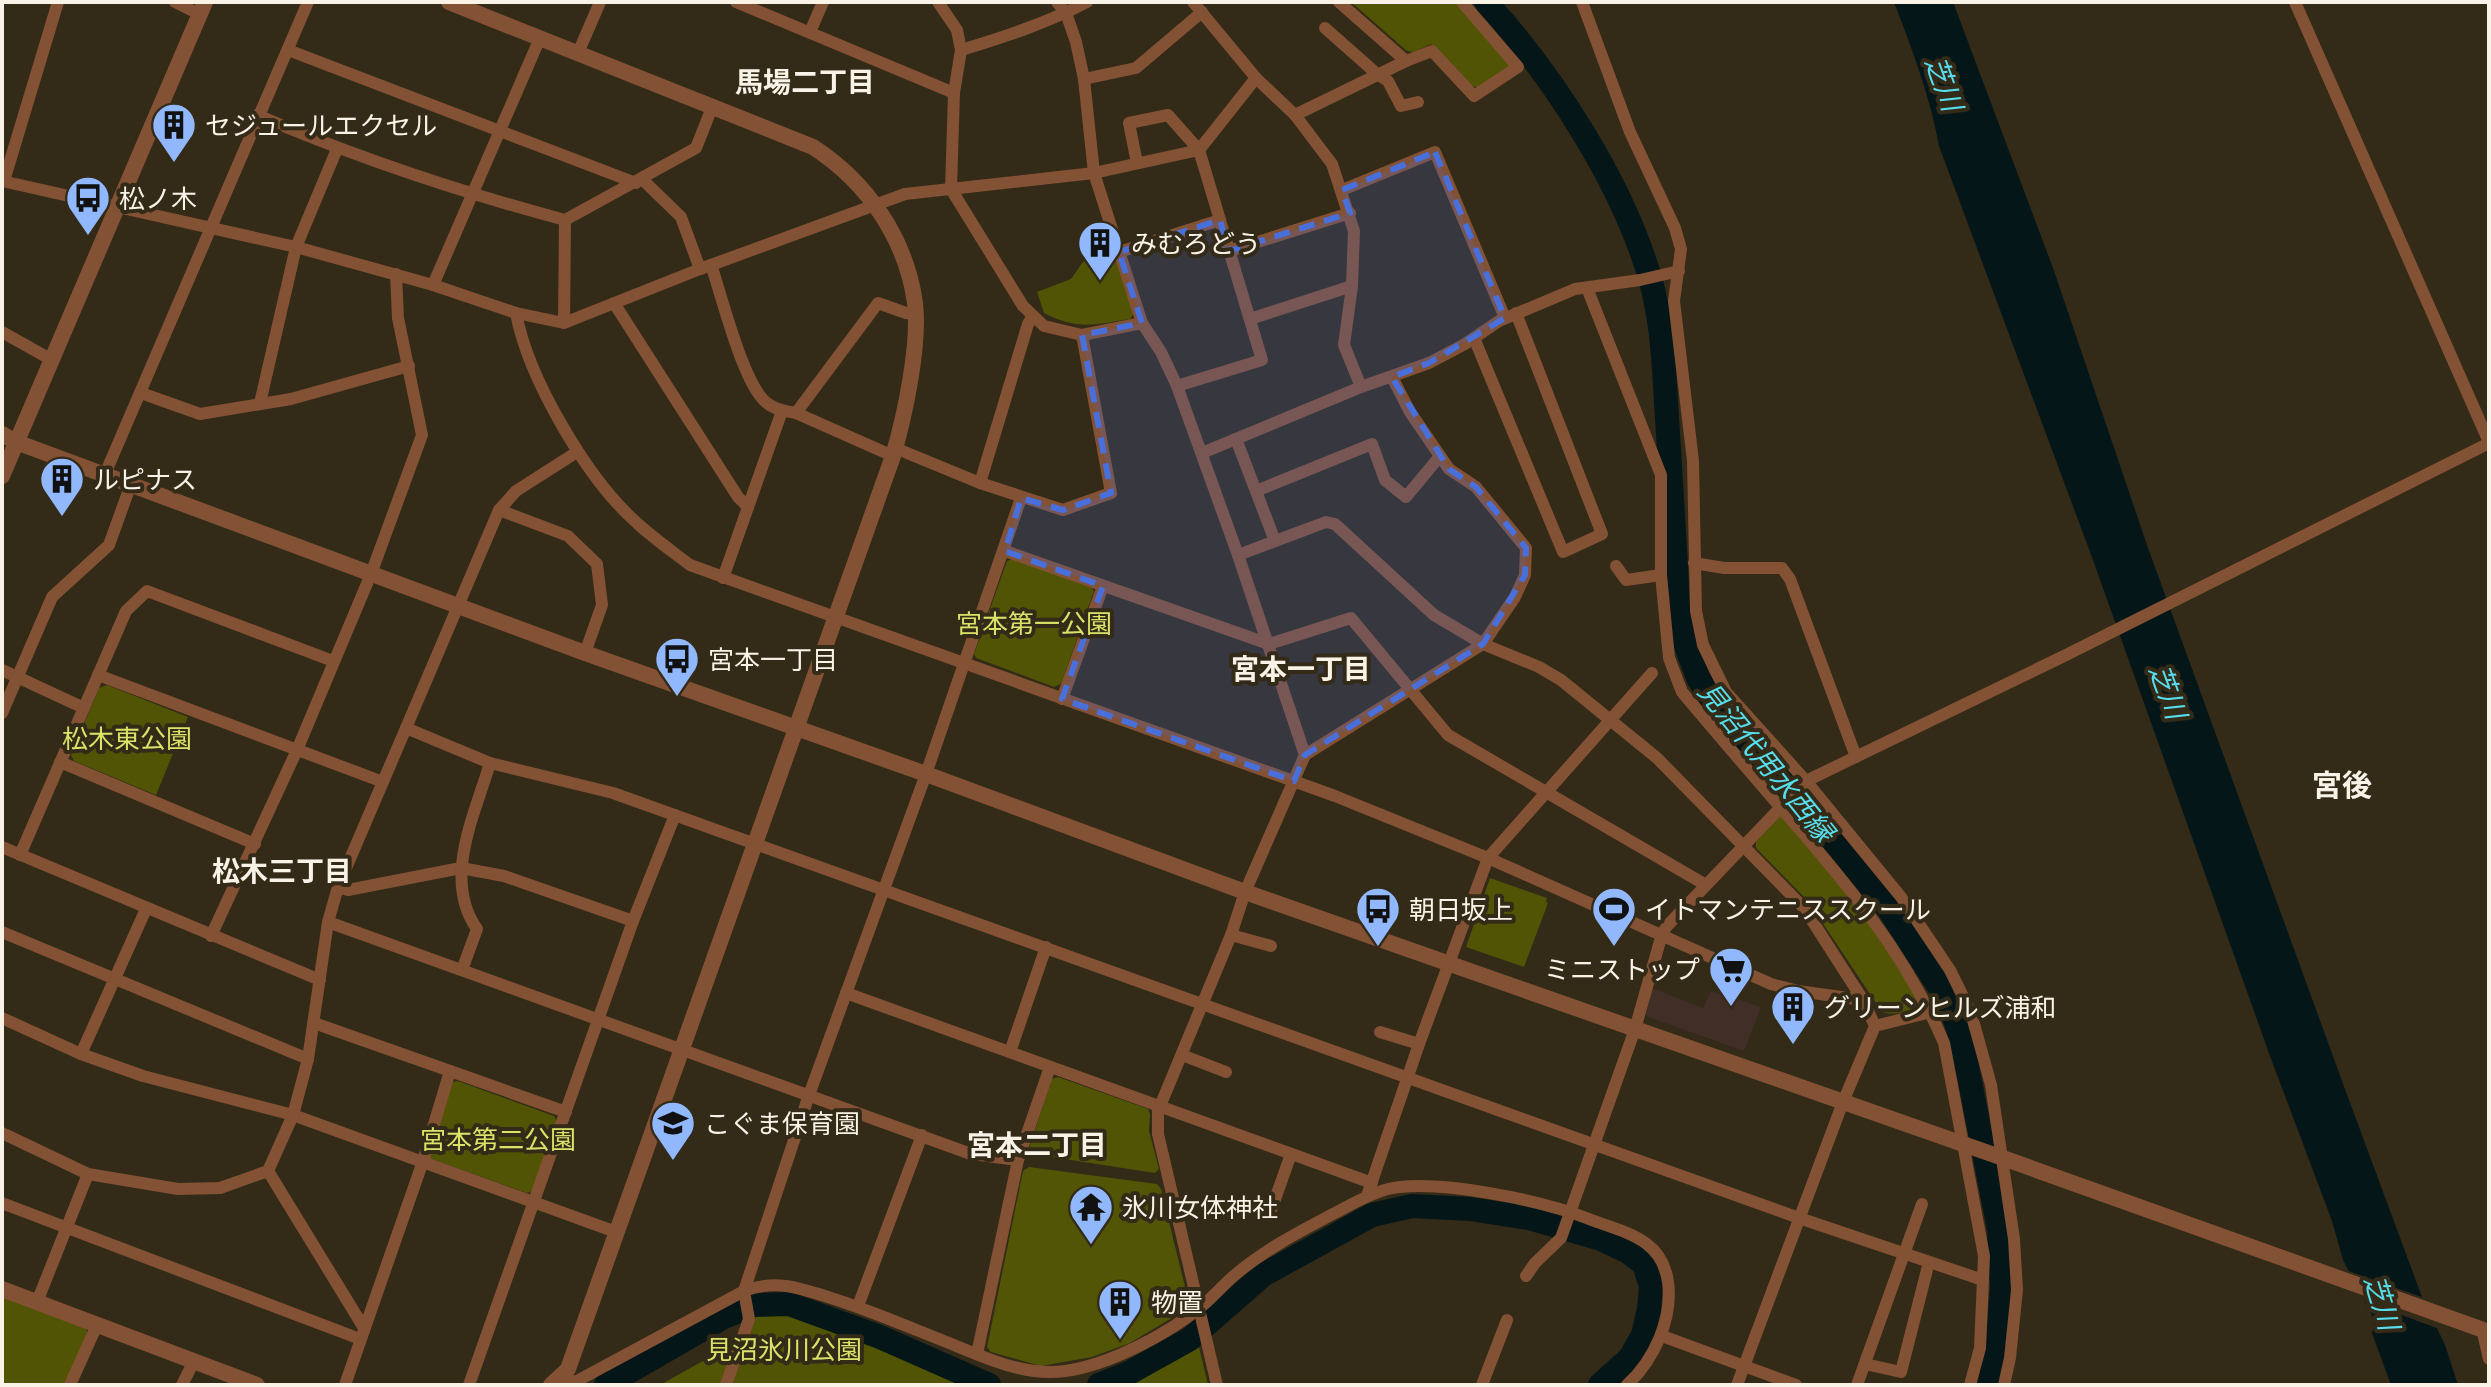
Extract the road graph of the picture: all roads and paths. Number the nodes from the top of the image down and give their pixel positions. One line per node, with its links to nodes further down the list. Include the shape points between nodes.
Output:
1 (58, 2): 39 (street)
2 (175, 2): 17 (street)
3 (308, 2): 22 (street)
4 (449, 2): 15 (street)
5 (600, 2): 24 (street)
6 (736, 2): 20 (street)
7 (823, 2): 20 (street)
8 (938, 2): 23 (street, via 957,30)
9 (1057, 2): 18 (street)
10 (1087, 2): 18 (street)
11 (1339, 2): 25 (street)
12 (1462, 2): 25 (street, via 1518,67 1474,96 1432,51)
13 (1582, 2): 54 (street, via 1630,132 1675,228 1681,249)
14 (2295, 2): 81 (street)
15 (467, 6): 21 (street)
16 (1198, 7): 27 (street); 28 (street, via 1136,68)
17 (202, 8): 45 (street)
18 (1066, 13): 23 (street); 28 (street)
19 (1325, 28): 26 (street)
20 (810, 32): 29 (street)
21 (540, 38): 24 (street); 34 (street)
22 (288, 50): 32 (street); 34 (street)
23 (961, 50): 29 (street)
24 (578, 53): 31 (street)
25 (1406, 61): 26 (street)
26 (1377, 74): 30 (street, via 1388,81 1401,106); 33 (street)
27 (1256, 78): 33 (street); 36 (street)
28 (1084, 79): 38 (street)
29 (954, 93): 41 (street)
30 (1418, 102)
31 (713, 105): 40 (street, via 696,148); 44 (street, via 813,147 834,160)
32 (257, 115): 35 (street); 49 (street)
33 (1295, 115): 42 (street, via 1332,164)
34 (500, 131): 40 (street); 43 (street)
35 (337, 149): 43 (street); 50 (street)
36 (1199, 150): 37 (street); 37 (street, via 1168,115 1129,123); 48 (street)
37 (1137, 163): 38 (street)
38 (1094, 173): 41 (street); 52 (street)
39 (3, 181): 45 (street)
40 (639, 182): 47 (street); 53 (street, via 681,217)
41 (951, 189): 44 (street, via 905,194); 62 (street)
42 (1342, 190): 46 (street); 63 (street, via 1435,152)
43 (472, 195): 47 (street); 56 (street)
44 (875, 205): 53 (street); 61 (street, via 909,274)
45 (117, 206): 49 (street); 70 (street)
46 (1350, 213): 51 (street); 57 (street)
47 (565, 220): 65 (street)
48 (1220, 220): 51 (street); 52 (street)
49 (210, 226): 50 (street); 75 (street)
50 (296, 247): 55 (street); 76 (street)
51 (1229, 251): 64 (street)
52 (1119, 252): 66 (street)
53 (706, 267): 59 (street); 77 (street, via 747,374 765,403)
54 (1679, 271): 58 (street); 97 (street, via 1674,301 1693,461)
55 (396, 274): 56 (street); 71 (street, via 398,318)
56 (433, 285): 60 (street)
57 (1352, 286): 64 (street); 74 (street, via 1344,345)
58 (1587, 288): 63 (street); 100 (street, via 1661,475)
59 (614, 303): 65 (street); 92 (street)
60 (516, 313): 65 (street); 82 (street, via 522,341)
61 (915, 314): 78 (street, via 878,303); 83 (street, via 911,376)
62 (1033, 316): 68 (street, via 1044,326); 88 (street)
63 (1511, 316): 69 (street); 69 (street, via 1602,534 1563,552)
64 (1250, 319): 73 (street, via 1262,360)
65 (564, 323)
66 (1142, 323): 68 (street); 73 (street)
67 (2, 332): 70 (street)
68 (1082, 335): 91 (street, via 1111,493 1063,510)
69 (1474, 338): 72 (street)
70 (52, 360): 79 (street)
71 (409, 366): 76 (street); 99 (street, via 422,435)
72 (1392, 377): 74 (street); 85 (street)
73 (1177, 386): 84 (street)
74 (1361, 387): 80 (street)
75 (141, 393): 76 (street, via 200,414); 86 (street)
76 (260, 403)
77 (782, 411): 78 (street); 92 (street)
78 (796, 413): 83 (street)
79 (9, 438): 86 (street); 87 (street)
80 (1236, 439): 84 (street); 90 (street)
81 (2489, 443): 123 (street)
82 (577, 452): 93 (street, via 516,491); 101 (street, via 636,523 690,565)
83 (894, 452): 88 (street); 104 (street)
84 (1202, 453): 96 (street)
85 (1440, 456): 90 (street, via 1406,497 1385,480 1372,444); 106 (street, via 1476,487 1526,548 1525,575)
86 (105, 474): 89 (street)
87 (2, 476)
88 (980, 483): 91 (street)
89 (131, 484): 99 (street); 113 (street, via 109,545 52,597)
90 (1256, 491): 94 (street)
91 (1021, 498): 95 (street)
92 (748, 507): 101 (street)
93 (499, 510): 103 (street); 107 (street, via 568,536 597,564 602,605)
94 (1275, 541): 96 (street); 106 (street, via 1326,522 1335,524 1434,615)
95 (1005, 551): 102 (street); 109 (street)
96 (1238, 555): 105 (street)
97 (1694, 563): 123 (street, via 1782,568); 129 (street, via 1703,645 1726,692)
98 (1616, 566): 100 (street, via 1626,580)
99 (371, 574): 103 (street); 108 (street)
100 (1661, 575): 110 (street)
101 (723, 578): 104 (street)
102 (1103, 586): 105 (street); 115 (street)
103 (458, 606): 107 (street); 119 (street)
104 (837, 617): 109 (street); 120 (street)
105 (1269, 644): 114 (street, via 1351,618); 122 (street)
106 (1483, 644): 114 (street); 118 (street, via 1539,667)
107 (585, 653): 120 (street)
108 (333, 661): 112 (street, via 147,591 126,611); 121 (street)
109 (965, 663): 115 (street); 126 (street)
110 (1661, 665): 118 (street); 131 (street)
111 (2, 670): 113 (street)
112 (98, 675): 116 (street); 121 (street)
113 (17, 677): 116 (street); 117 (street)
114 (1410, 689): 122 (street); 130 (street, via 1448,735)
115 (1062, 699): 127 (street)
116 (84, 708): 124 (street)
117 (2, 713)
118 (1612, 719): 130 (street); 135 (street)
119 (406, 728): 125 (street); 128 (street)
120 (796, 729): 126 (street); 134 (street)
121 (297, 750): 128 (street); 133 (street)
122 (1305, 755): 127 (street)
123 (1856, 757): 129 (street)
124 (60, 762): 133 (street); 137 (street)
125 (490, 763): 132 (street, via 613,793); 139 (street)
126 (926, 774): 142 (street); 143 (street)
127 (1294, 781): 138 (street); 143 (street)
128 (383, 782): 141 (street)
129 (1803, 783): 131 (street); 187 (street, via 1901,897 1950,970 1971,1013 1991,1085)
130 (1547, 792): 138 (street); 140 (street)
131 (1783, 806): 135 (street); 160 (street, via 1884,933)
132 (675, 815): 134 (street); 145 (street)
133 (255, 844): 150 (street)
134 (755, 844): 142 (street); 168 (street)
135 (1743, 846): 140 (street); 158 (street, via 1804,908)
136 (2, 847): 137 (street)
137 (20, 855): 144 (street)
138 (1488, 858): 148 (street); 153 (street)
139 (461, 868): 141 (street, via 348,890); 145 (street, via 504,876); 154 (street, via 477,929)
140 (1706, 885): 148 (street)
141 (338, 887): 146 (street)
142 (883, 889): 152 (street); 157 (street)
143 (1245, 892): 149 (street); 153 (street)
144 (146, 909): 150 (street); 155 (street)
145 (633, 921): 162 (street)
146 (328, 922): 154 (street); 156 (street)
147 (2, 932): 155 (street)
148 (1662, 934): 158 (street, via 1771,984); 165 (street)
149 (1231, 935): 151 (street); 159 (street)
150 (211, 936): 156 (street)
151 (1271, 946)
152 (1046, 947): 159 (street); 169 (street)
153 (1451, 963): 165 (street); 167 (street)
154 (462, 970): 162 (street)
155 (115, 979): 170 (street); 172 (street)
156 (320, 980): 163 (street)
157 (846, 993): 169 (street); 177 (street)
158 (1863, 1000): 164 (street)
159 (1203, 1004): 171 (street); 176 (street)
160 (1931, 1012): 164 (street); 185 (street, via 1944,1043)
161 (2, 1019): 170 (street)
162 (598, 1020): 168 (street); 180 (street)
163 (314, 1023): 172 (street); 174 (street)
164 (1875, 1026): 178 (street)
165 (1635, 1029): 178 (street); 184 (street)
166 (1380, 1032): 167 (street)
167 (1419, 1044): 176 (street)
168 (681, 1050): 177 (street); 201 (street)
169 (1010, 1052): 173 (street)
170 (81, 1054): 181 (street)
171 (1182, 1055): 175 (street); 179 (street)
172 (308, 1059): 181 (street)
173 (1050, 1067): 179 (street); 188 (street)
174 (450, 1071): 180 (street); 189 (street)
175 (1226, 1072)
176 (1409, 1079): 184 (street); 192 (street)
177 (809, 1095): 183 (street); 207 (street)
178 (1843, 1102): 185 (street); 199 (street)
179 (1160, 1107): 186 (street); 210 (street, via 1156,1124)
180 (566, 1112): 195 (street)
181 (293, 1115): 189 (street); 190 (street)
182 (2, 1133): 191 (street)
183 (922, 1135): 188 (street, via 971,1154); 209 (street)
184 (1594, 1144): 198 (street); 199 (street)
185 (1969, 1147): 187 (street); 205 (street)
186 (1291, 1154): 192 (street); 197 (street)
187 (1998, 1156): 213 (street); 235 (street, via 2017,1290)
188 (1018, 1160): 216 (street)
189 (422, 1164): 195 (street); 214 (street)
190 (268, 1171): 191 (street, via 220,1188 192,1189); 214 (street)
191 (88, 1174): 200 (street)
192 (1372, 1183): 193 (street)
193 (1367, 1196): 198 (street, via 1421,1187 1483,1192); 210 (street, via 1281,1241 1236,1274)
194 (2, 1203): 200 (street)
195 (534, 1203): 201 (street); 226 (street)
196 (1922, 1204): 202 (street)
197 (1272, 1208)
198 (1570, 1214): 204 (street, via 1561,1238); 215 (street, via 1653,1247 1666,1269 1669,1292)
199 (1799, 1218): 202 (street); 220 (street)
200 (66, 1228): 208 (street); 214 (street)
201 (616, 1232): 221 (street, via 568,1369)
202 (1905, 1254): 203 (street); 219 (street)
203 (1929, 1262): 205 (street); 219 (street, via 1901,1372)
204 (1526, 1276)
205 (1983, 1280): 234 (street, via 1980,1348)
206 (2, 1289): 208 (street)
207 (744, 1291): 209 (street, via 790,1284); 221 (street, via 575,1382); 227 (street, via 749,1319)
208 (37, 1302): 212 (street)
209 (858, 1306): 216 (street)
210 (1200, 1312): 216 (street, via 1131,1350 1066,1371 1038,1372); 228 (street)
211 (1507, 1320): 229 (street)
212 (97, 1325): 218 (street); 222 (street)
213 (2486, 1331): 217 (street)
214 (362, 1333): 225 (street)
215 (1662, 1336): 220 (street); 230 (street)
216 (977, 1354)
217 (2489, 1359)
218 (194, 1361): 223 (street); 224 (street)
219 (1865, 1364): 233 (street)
220 (1744, 1366): 231 (street); 232 (street)
221 (557, 1381)
222 (70, 1385)
223 (182, 1385)
224 (257, 1385)
225 (345, 1385)
226 (469, 1385)
227 (726, 1385)
228 (1217, 1385)
229 (1482, 1385)
230 (1627, 1385)
231 (1737, 1385)
232 (1796, 1385)
233 (1857, 1385)
234 (1970, 1385)
235 (2004, 1385)

